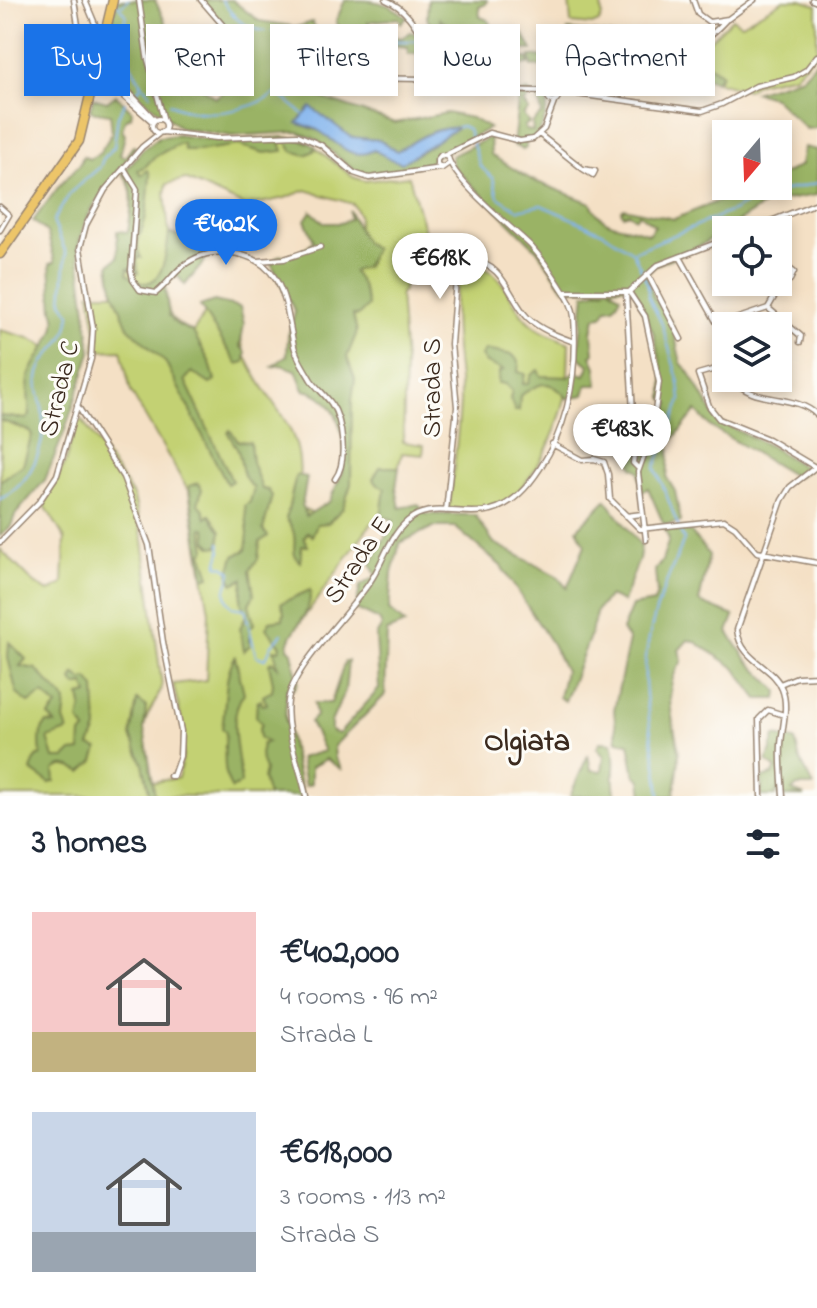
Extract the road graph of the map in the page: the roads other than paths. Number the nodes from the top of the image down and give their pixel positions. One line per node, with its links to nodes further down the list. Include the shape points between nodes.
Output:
1 (74, 0): 26 (street, bridge, via 82,50)
2 (85, 0): 11 (street)
3 (139, 0): 28 (street, via 161,111)
4 (201, 0): 13 (street)
5 (386, 0): 14 (street)
6 (693, 0): 10 (street, via 698,14)
7 (754, 0): 9 (street)
8 (112, 4): 12 (main road)
9 (728, 19): 10 (street); 15 (street)
10 (709, 22)
11 (95, 24)
12 (108, 24)
13 (221, 24)
14 (414, 24)
15 (715, 30)
16 (817, 56): 24 (street, via 794,77 756,86 702,111)
17 (130, 90): 26 (street)
18 (91, 96): 48 (main road, via 74,150)
19 (124, 96): 26 (street)
20 (550, 96): 27 (street)
21 (552, 96): 25 (street)
22 (552, 96): 25 (street)
23 (562, 96): 25 (street)
24 (600, 96)
25 (556, 99): 27 (street)
26 (143, 111): 28 (street)
27 (550, 111): 31 (street)
28 (158, 122): 29 (street); 29 (street, via 156,132); 30 (street); 32 (street, Strada C)
29 (162, 132): 30 (street); 32 (street, Strada C)
30 (181, 133): 40 (street, via 217,138 294,134 317,142 364,177)
31 (539, 134): 33 (street, via 523,141 489,133); 39 (street)
32 (142, 147): 37 (street, Strada C)
33 (454, 151): 34 (street); 36 (street)
34 (445, 155): 35 (street); 36 (street)
35 (437, 160): 38 (street); 40 (street)
36 (449, 162): 38 (street); 41 (street)
37 (124, 168): 50 (street, via 136,186 131,270 140,290 156,293 184,265 203,255 232,253); 63 (street, Strada C, via 95,206 81,239 93,345)
38 (442, 168): 40 (street); 41 (street)
39 (583, 169)
40 (416, 171)
41 (457, 175): 52 (street, Strada E, via 531,246)
42 (817, 203): 44 (street)
43 (0, 207): 45 (street, via 9,216)
44 (784, 216)
45 (0, 230)
46 (712, 244): 49 (street)
47 (320, 247): 50 (street, via 284,259)
48 (1, 250)
49 (680, 257): 51 (street, via 658,265); 57 (street)
50 (255, 261): 68 (street, via 268,269 281,289 295,350 335,412 341,442)
51 (646, 277): 53 (street); 58 (street)
52 (563, 292): 53 (street); 59 (street, Strada E, via 573,311)
53 (628, 292): 67 (street, via 632,462); 67 (street, via 645,318 659,385 653,429)
54 (775, 296): 55 (street)
55 (768, 308): 56 (street); 60 (street, via 801,336)
56 (756, 312)
57 (712, 314)
58 (681, 339)
59 (574, 342): 65 (street, Strada E, via 569,398); 69 (street, Strada S, via 529,318 489,266 472,262 460,269 451,344 457,407)
60 (800, 342)
61 (712, 370): 66 (street, via 698,374 713,413)
62 (748, 392): 64 (street, via 801,404)
63 (77, 405): 74 (street, Strada C, via 53,483); 80 (street, via 123,477 148,541 181,731 181,750)
64 (817, 415)
65 (552, 444): 69 (street, Strada E, via 528,486 514,499 483,512); 71 (street, via 582,460 603,462 609,497)
66 (816, 466): 75 (street, via 784,495)
67 (638, 468): 70 (street)
68 (335, 479)
69 (445, 512): 81 (street, Strada E, via 419,514 402,526 369,584 293,684 288,719)
70 (642, 514): 71 (street); 72 (street)
71 (626, 516): 72 (street)
72 (644, 529): 73 (street); 75 (street, via 727,521)
73 (646, 540)
74 (0, 542)
75 (763, 554): 76 (street); 78 (street, via 737,632 747,653)
76 (817, 563)
77 (817, 676): 78 (street)
78 (780, 684): 79 (street)
79 (784, 715): 82 (street, via 769,710 759,719); 83 (street)
80 (170, 776)
81 (306, 796)
82 (761, 796)
83 (783, 796)

